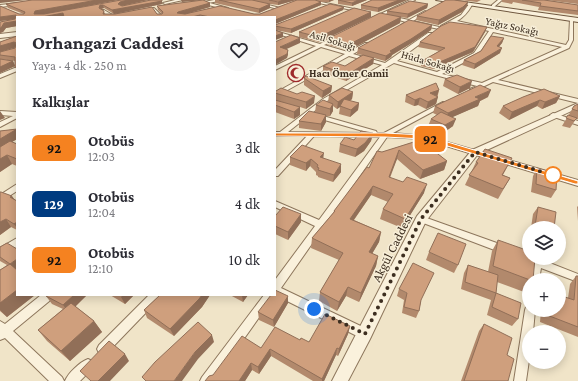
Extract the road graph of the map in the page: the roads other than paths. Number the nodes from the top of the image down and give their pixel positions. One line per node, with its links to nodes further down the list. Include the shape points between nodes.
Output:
1 (160, 0): 14 (street)
2 (223, 0): 11 (street)
3 (245, 0): 22 (street)
4 (307, 0): 13 (street)
5 (341, 0): 13 (street)
6 (413, 0): 38 (street)
7 (500, 0): 19 (street)
8 (444, 1): 15 (main road); 19 (main road)
9 (182, 2): 14 (street)
10 (23, 3): 16 (street)
11 (206, 3): 12 (street); 20 (street)
12 (191, 4)
13 (331, 4): 21 (street); 30 (street)
14 (166, 5): 26 (street)
15 (470, 5): 42 (main road); 45 (street, via 467,12)
16 (0, 6): 24 (street)
17 (285, 6): 22 (street)
18 (360, 6): 30 (street)
19 (493, 6): 42 (main road)
20 (219, 7): 27 (street); 29 (street)
21 (324, 7)
22 (278, 8): 32 (street)
23 (433, 8): 44 (street)
24 (6, 9)
25 (111, 9): 31 (street)
26 (153, 9): 28 (street); 41 (street)
27 (211, 9)
28 (146, 10)
29 (232, 10)
30 (353, 10): 34 (street); 35 (street)
31 (103, 11): 33 (street); 39 (street)
32 (271, 11)
33 (97, 12)
34 (346, 12)
35 (364, 12)
36 (372, 14): 38 (street)
37 (120, 15): 40 (street)
38 (379, 15): 43 (street); 44 (street)
39 (110, 16)
40 (116, 16)
41 (160, 16)
42 (576, 19): 57 (street)
43 (366, 22)
44 (410, 22): 46 (street); 47 (street)
45 (454, 22): 46 (street); 48 (street, Yağız Sokağı)
46 (438, 28): 62 (street)
47 (396, 29)
48 (491, 31): 60 (street, Yağız Sokağı); 66 (street, via 476,54)
49 (276, 32): 54 (street, Asil Sokağı)
50 (16, 34): 53 (street)
51 (298, 34): 54 (street)
52 (339, 35): 59 (street)
53 (0, 36)
54 (291, 37): 55 (street); 59 (street, Asil Sokağı)
55 (286, 39)
56 (376, 40): 61 (street)
57 (571, 40): 58 (street); 60 (street)
58 (578, 41)
59 (320, 46): 61 (street, Asil Sokağı); 64 (street)
60 (567, 47): 68 (street)
61 (348, 54): 63 (street, Asil Sokağı); 70 (street)
62 (393, 61): 63 (street); 66 (street, Hüda Sokağı)
63 (386, 65): 77 (street, via 325,100)
64 (276, 68)
65 (16, 69): 67 (street)
66 (437, 74): 69 (street, Hüda Sokağı)
67 (0, 76)
68 (494, 81): 69 (street); 73 (street)
69 (482, 85): 71 (street)
70 (276, 94)
71 (464, 94)
72 (451, 100): 85 (street)
73 (578, 101)
74 (578, 105): 79 (street, Akgül Caddesi)
75 (301, 112): 77 (street)
76 (0, 113): 78 (street)
77 (308, 114): 83 (street); 85 (street)
78 (16, 115)
79 (553, 115): 81 (street); 86 (street, Akgül Caddesi)
80 (16, 116): 82 (street)
81 (578, 123)
82 (0, 125)
83 (277, 134): 84 (street)
84 (312, 135): 85 (street); 87 (street)
85 (385, 135): 86 (street, via 424,137); 93 (street)
86 (475, 152): 88 (street); 92 (street, Akgül Caddesi)
87 (276, 173)
88 (578, 183)
89 (16, 188): 90 (street)
90 (0, 198)
91 (276, 204): 93 (street)
92 (421, 219): 96 (street); 106 (street, Akgül Caddesi)
93 (322, 224): 99 (street)
94 (16, 243): 95 (street)
95 (0, 253)
96 (522, 256)
97 (545, 265): 98 (street)
98 (578, 278)
99 (276, 288)
100 (276, 290): 106 (street)
101 (48, 296): 105 (street)
102 (155, 296): 108 (street)
103 (269, 296): 109 (street)
104 (529, 317): 111 (street)
105 (2, 330): 107 (street)
106 (365, 334): 110 (street, Akgül Caddesi)
107 (58, 381)
108 (71, 381)
109 (206, 381)
110 (340, 381)
111 (520, 381)

